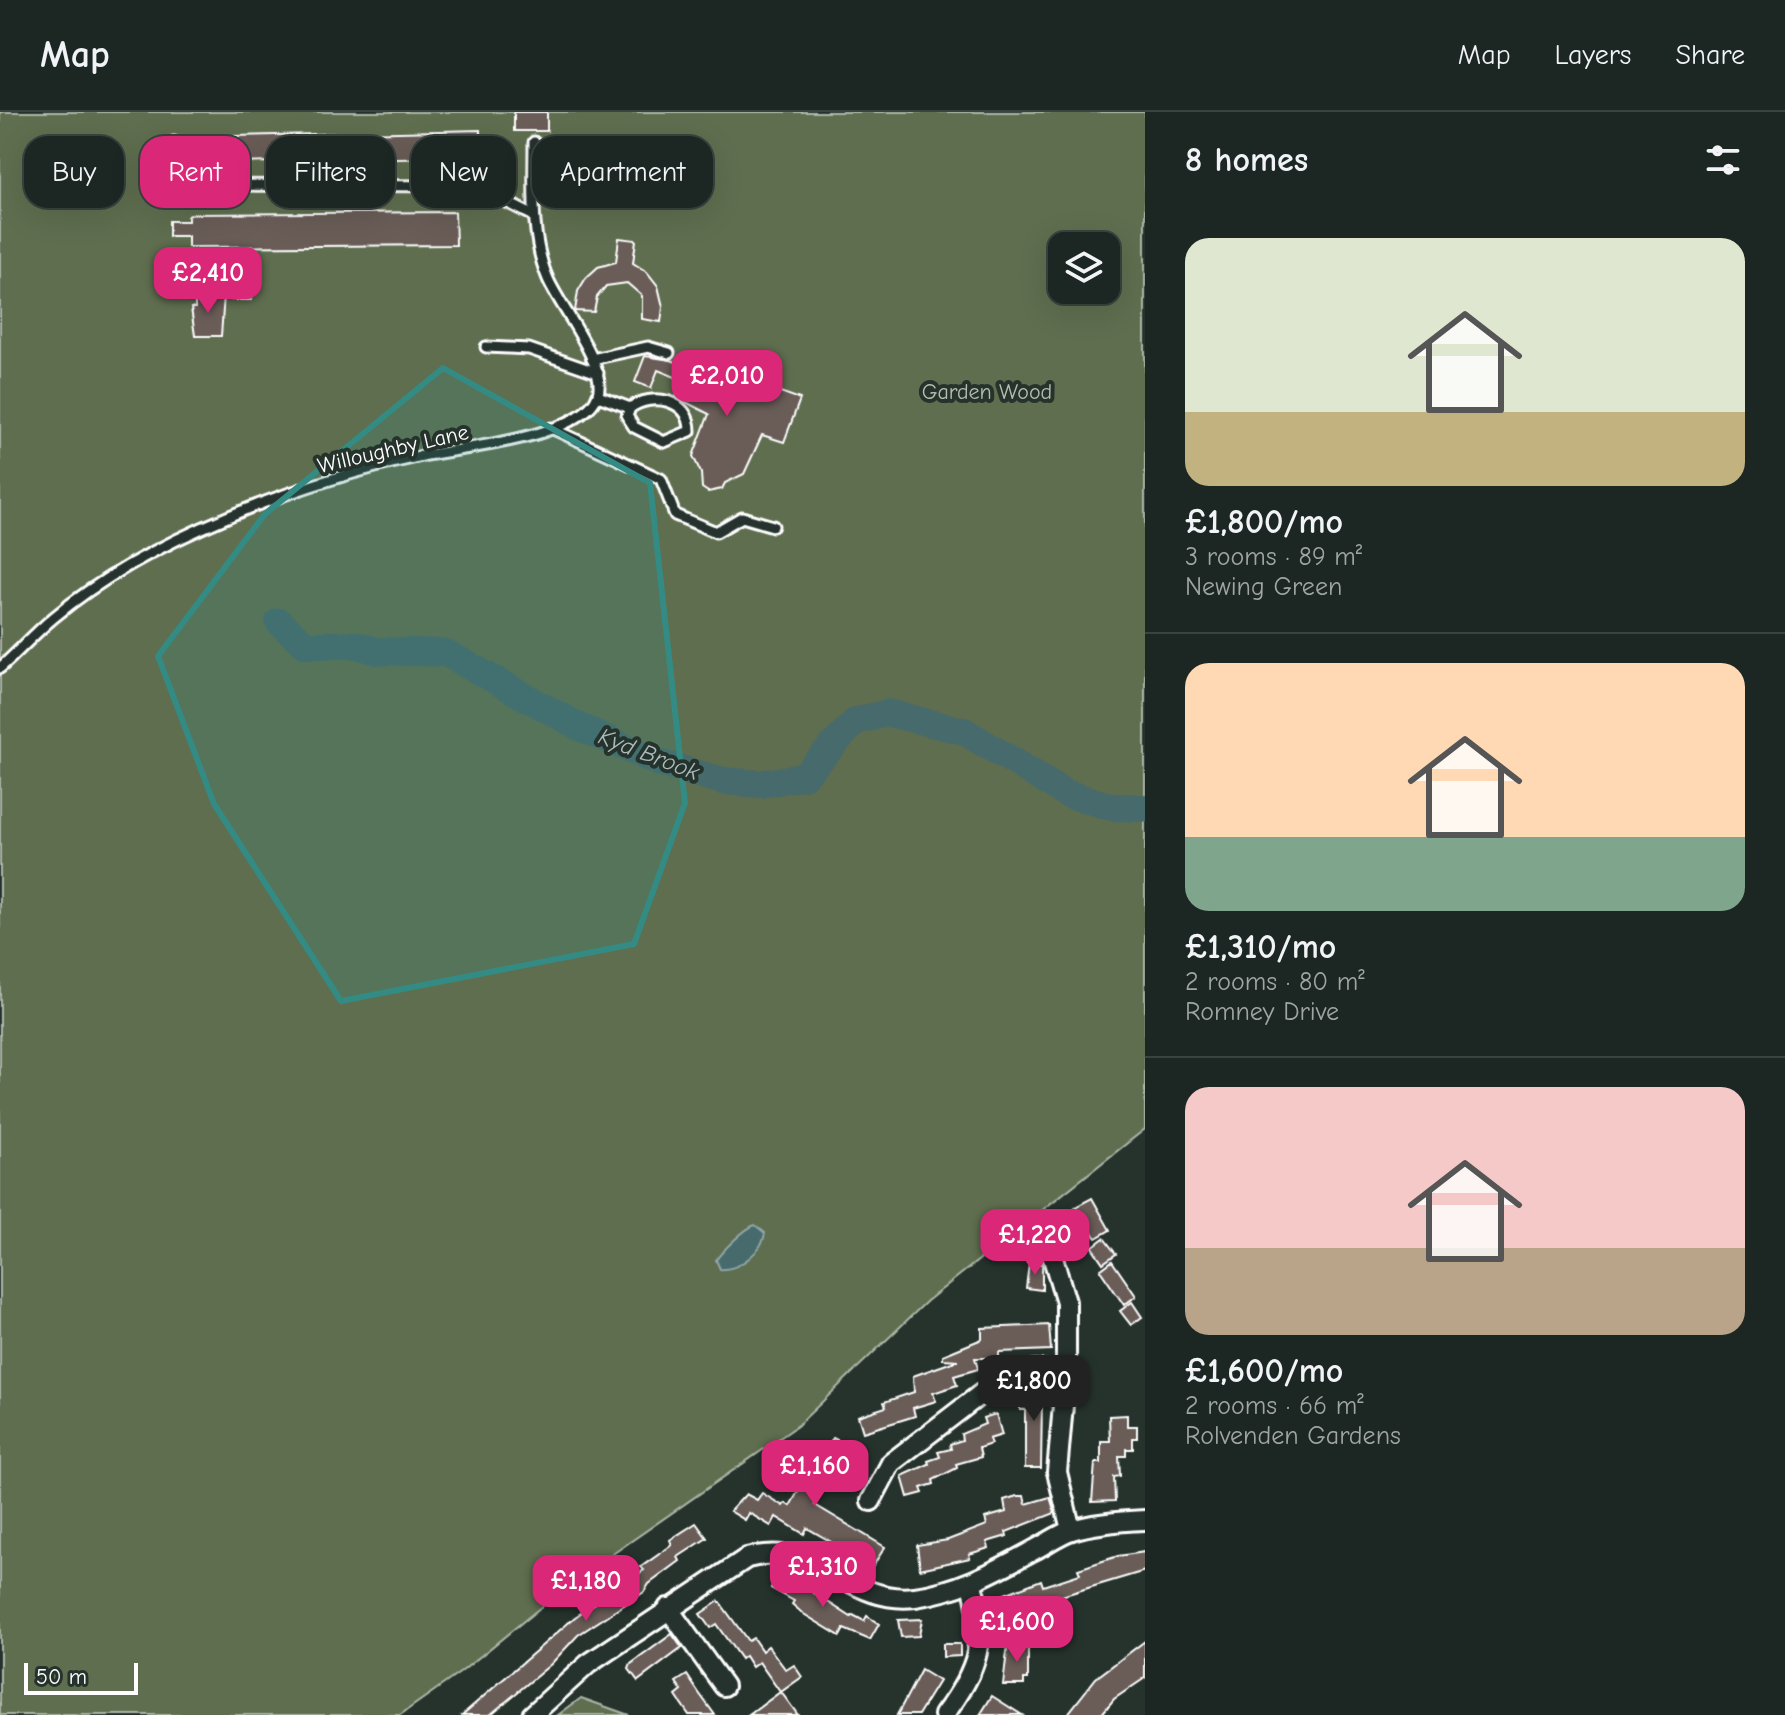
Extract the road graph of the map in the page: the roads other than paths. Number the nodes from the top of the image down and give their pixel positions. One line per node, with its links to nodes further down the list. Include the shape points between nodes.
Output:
1 (250, 185): 3 (lane, via 475,186)
2 (534, 208): 3 (lane)
3 (534, 216): 6 (lane, via 549,280)
4 (486, 347): 7 (lane, via 529,349)
5 (669, 353): 6 (lane, via 648,347)
6 (592, 359): 7 (lane)
7 (598, 373): 8 (lane)
8 (598, 396): 9 (lane); 10 (lane, Willoughby Lane, via 590,409)
9 (630, 408): 9 (lane, via 656,398 672,403 686,415 690,431 664,442 648,436 634,427 627,416)
10 (551, 428): 11 (lane, via 661,479 675,515 716,532 742,517); 12 (lane, Willoughby Lane, via 517,441 393,463 300,490 207,526 141,560 54,617)
11 (773, 526)
12 (0, 668)
13 (1044, 1228): 14 (street, via 1066,1302)
14 (1066, 1372): 15 (street, via 1035,1370 990,1387 891,1463); 17 (street, via 1057,1472)
15 (871, 1501)
16 (1145, 1520): 17 (street)
17 (1071, 1530): 18 (street)
18 (972, 1584): 19 (street, via 911,1597 874,1594 802,1557 771,1552 747,1558); 22 (street, via 980,1625 976,1662)
19 (668, 1608): 20 (street); 21 (street, via 588,1664)
20 (724, 1686)
21 (532, 1715)
22 (944, 1715)

